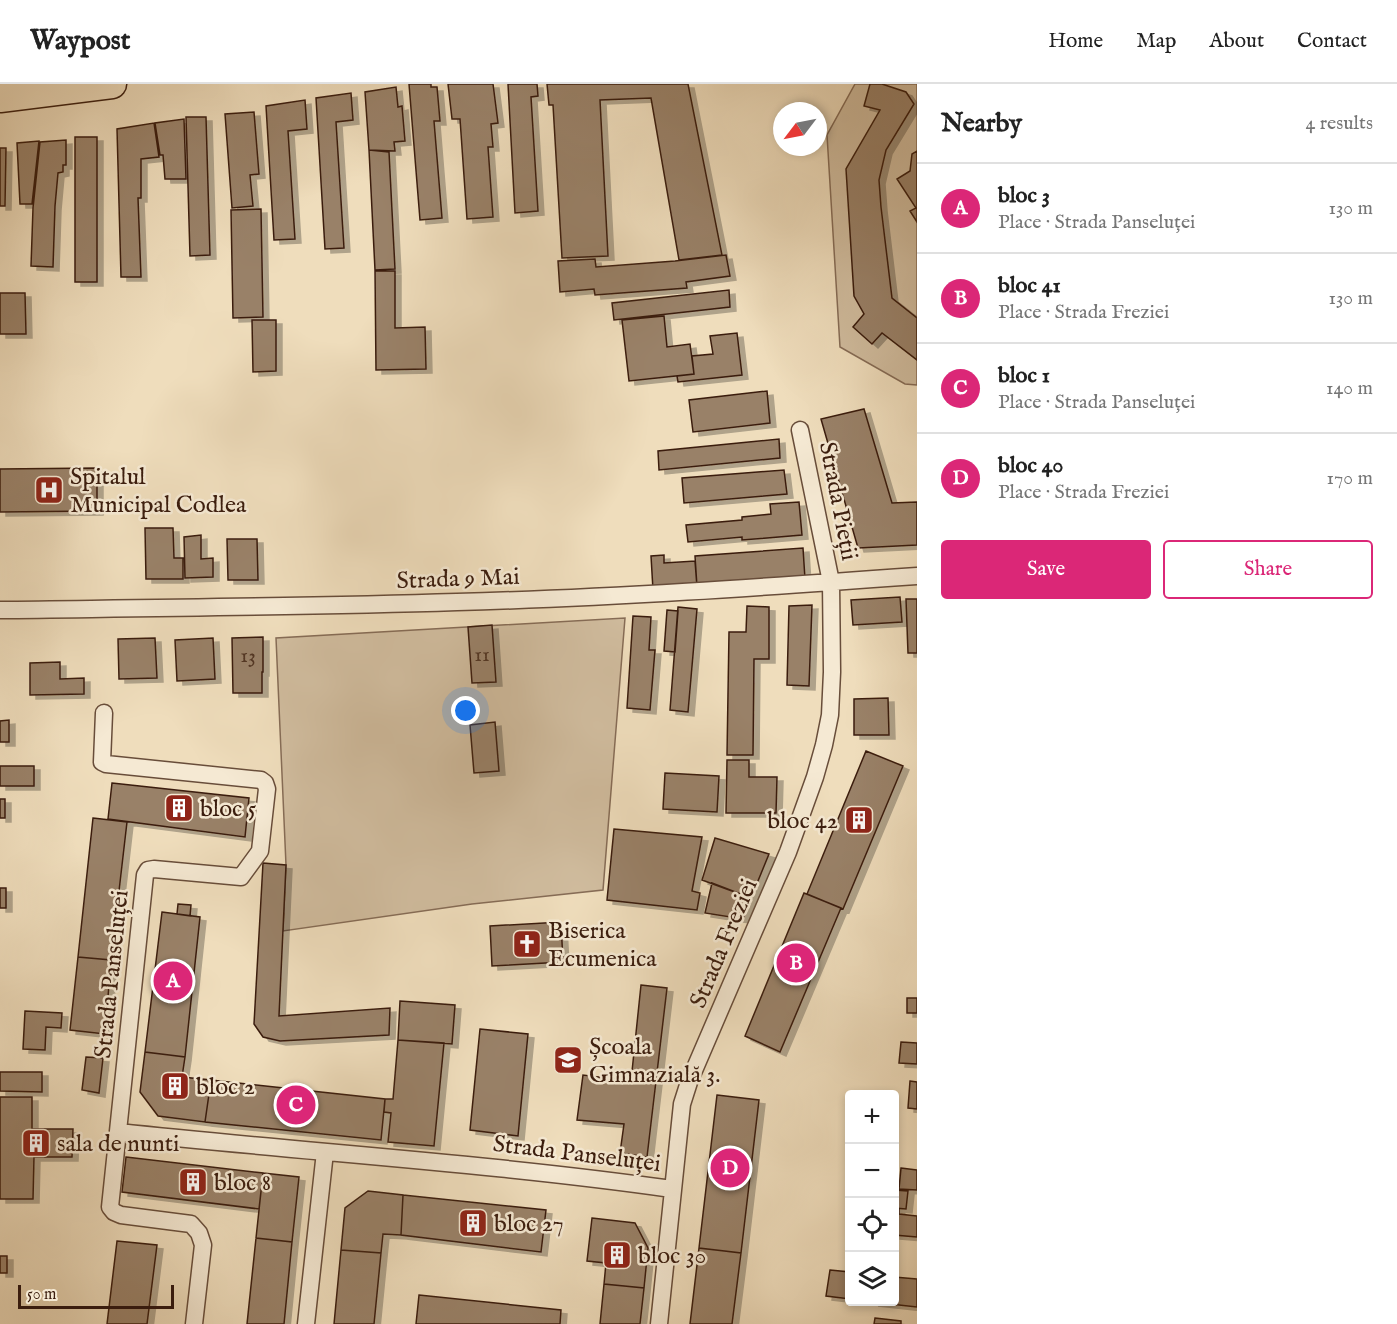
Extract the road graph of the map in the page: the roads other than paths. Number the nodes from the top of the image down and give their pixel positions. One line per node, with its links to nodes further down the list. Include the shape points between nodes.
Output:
1 (112, 84): 2 (highway)
2 (0, 98)
3 (800, 430): 5 (street, Strada Pieții)
4 (917, 576): 5 (street, Strada 9 Mai)
5 (831, 582): 6 (street, Strada 9 Mai, via 457,602); 10 (street, Strada Freziei, via 830,715 821,756 788,852 689,1082 682,1104)
6 (0, 610)
7 (104, 714): 8 (street, Strada Panseluței, via 102,762 106,764 261,780 267,789 260,851 241,877 154,869 145,875)
8 (119, 1132): 9 (street, Strada Panseluței); 11 (street, Strada Panseluței, via 110,1207 121,1215 190,1224 199,1233 202,1245)
9 (325, 1152): 10 (street, Strada Panseluței); 12 (street)
10 (672, 1188): 13 (street, Strada Freziei)
11 (194, 1324)
12 (306, 1324)
13 (659, 1324)

